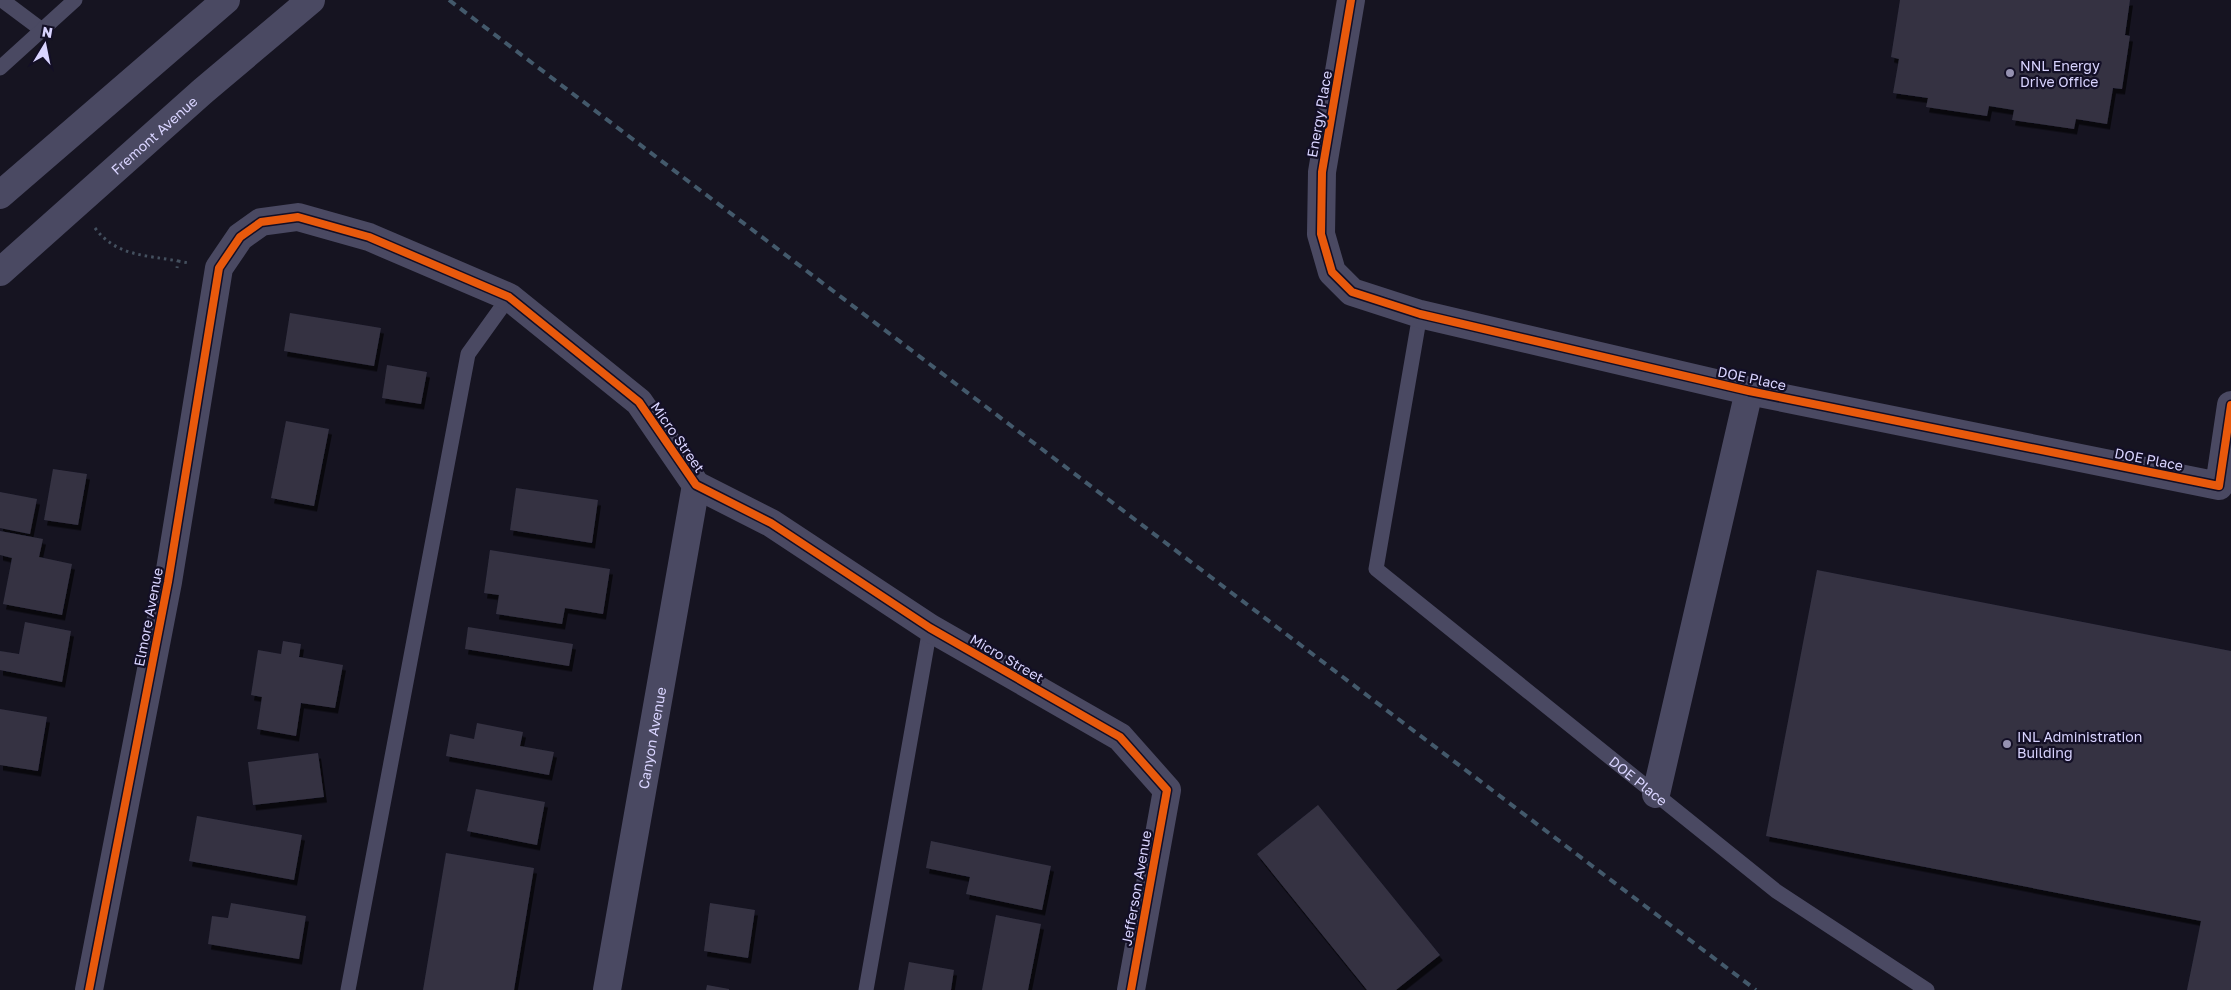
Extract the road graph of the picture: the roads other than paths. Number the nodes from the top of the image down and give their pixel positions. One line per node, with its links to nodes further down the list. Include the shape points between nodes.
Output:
1 (2, 0): 6 (lane)
2 (75, 0): 6 (lane)
3 (226, 0): 8 (street)
4 (311, 0): 11 (street, Fremont Avenue, via 203,91)
5 (1351, 0): 9 (street, Energy Place, via 1322,172)
6 (42, 30): 7 (lane)
7 (0, 68)
8 (0, 195)
9 (1321, 234): 13 (street, DOE Place, via 1332,272 1352,292)
10 (231, 250): 12 (street, Micro Street, via 240,237 261,222 298,217 369,237); 21 (street, Elmore Avenue, via 219,268 168,582)
11 (0, 272)
12 (509, 297): 16 (street, Micro Street, via 639,402); 22 (lane, via 468,354)
13 (1420, 314): 14 (street, DOE Place); 20 (lane, DOE Place, via 1376,569)
14 (1749, 390): 17 (street, DOE Place); 20 (street)
15 (2231, 405): 17 (street)
16 (696, 485): 18 (street, Micro Street, via 772,523); 23 (street, Canyon Avenue)
17 (2225, 487)
18 (930, 628): 19 (street, Micro Street, via 1120,738); 24 (lane)
19 (1167, 790): 25 (street, Jefferson Avenue)
20 (1656, 794): 26 (lane, DOE Place, via 1776,891)
21 (89, 990)
22 (348, 990)
23 (608, 990)
24 (866, 990)
25 (1131, 990)
26 (1927, 990)

